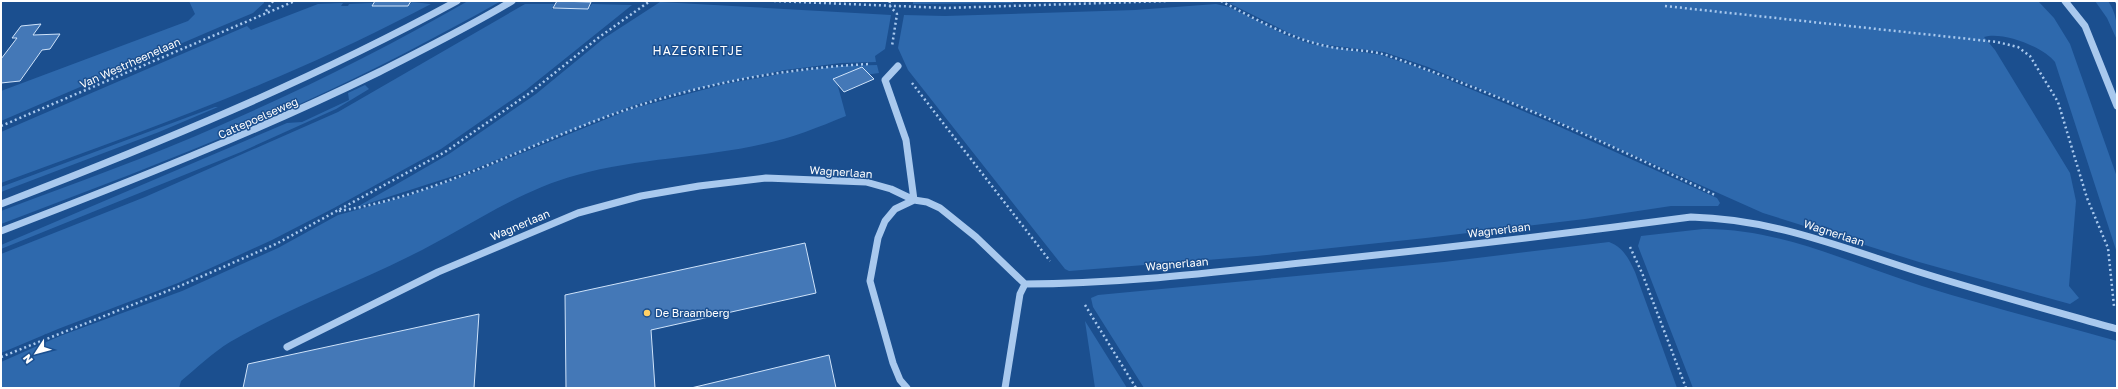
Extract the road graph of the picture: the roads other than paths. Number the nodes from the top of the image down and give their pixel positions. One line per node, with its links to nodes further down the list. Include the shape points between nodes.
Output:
1 (457, 1): 7 (street, Cattepoelseweg, via 359,52 228,114 156,145)
2 (512, 1): 8 (street, Cattepoelseweg, via 441,41 316,103 146,176)
3 (2065, 1): 5 (street, via 2085,26)
4 (897, 64): 6 (street, via 885,80 906,140)
5 (2117, 106)
6 (914, 200): 9 (street, Wagnerlaan, via 940,208 976,236); 11 (street, Wagnerlaan, via 891,189 866,182 766,178 641,196 578,213 521,236 438,272); 12 (street, via 895,209 884,221 870,281 893,363 900,380)
7 (1, 204)
8 (1, 231)
9 (1025, 284): 10 (street, Wagnerlaan, via 1074,285 1411,252 1713,216 1785,228 1922,273); 13 (street, via 1020,294)
10 (2117, 329)
11 (287, 347)
12 (907, 388)
13 (1005, 388)

